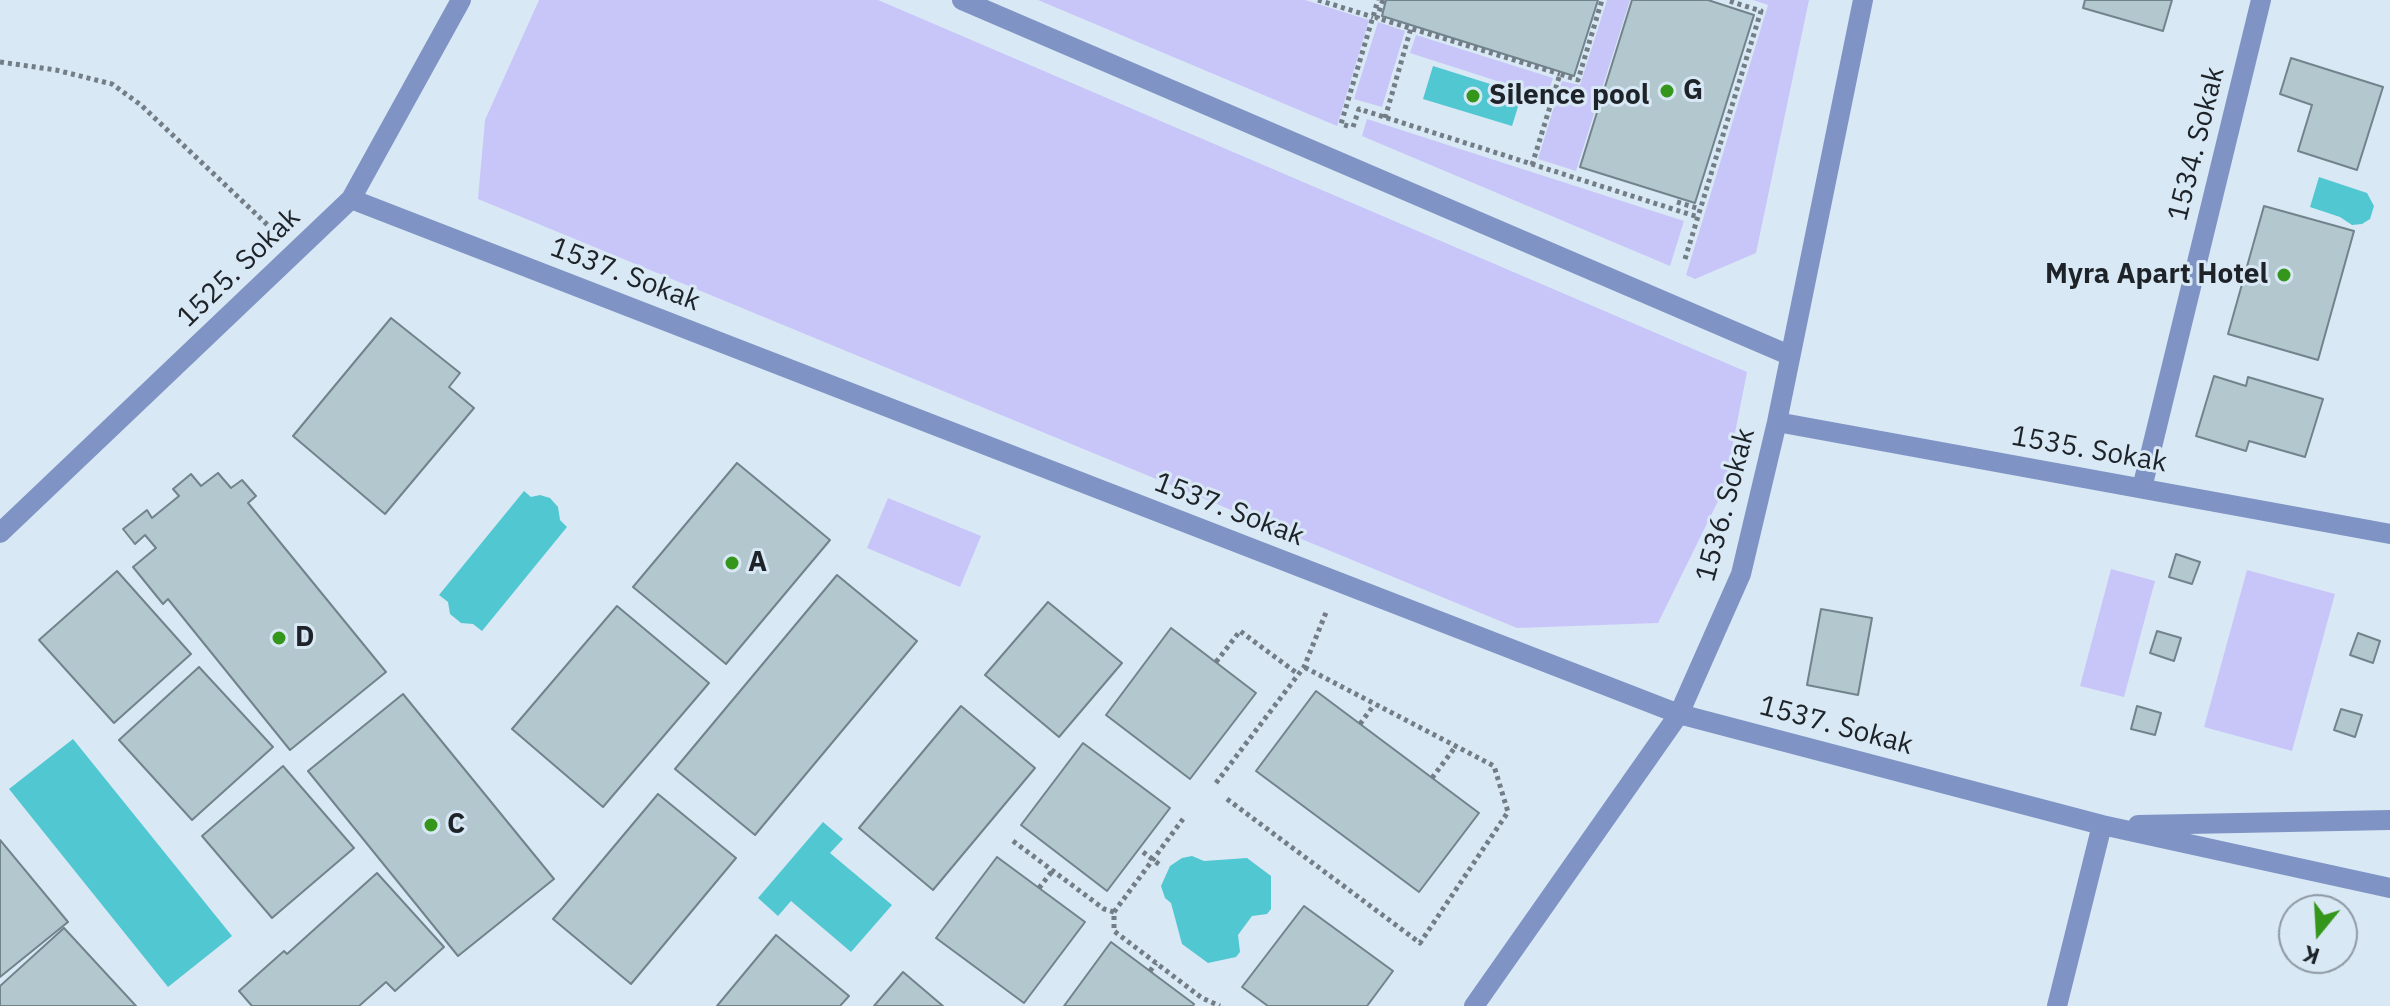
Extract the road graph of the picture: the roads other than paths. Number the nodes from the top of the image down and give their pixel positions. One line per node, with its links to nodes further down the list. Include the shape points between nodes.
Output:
1 (461, 0): 5 (street, 1525. Sokak)
2 (962, 0): 6 (street)
3 (1863, 0): 6 (street, 1536. Sokak)
4 (2261, 0): 8 (street, 1534. Sokak)
5 (351, 199): 9 (street, 1525. Sokak); 11 (street, 1537. Sokak)
6 (1789, 355): 7 (street, 1536. Sokak)
7 (1777, 422): 8 (street, 1535. Sokak); 11 (street, 1536. Sokak, via 1741,574)
8 (2142, 488): 10 (street, 1535. Sokak)
9 (0, 533)
10 (2390, 534)
11 (1679, 714): 13 (street, 1537. Sokak); 15 (street, 1536. Sokak)
12 (2390, 820): 13 (street, 1537. Sokak)
13 (2102, 825): 14 (street, 1537. Sokak); 16 (street)
14 (2390, 888)
15 (1474, 1006)
16 (2057, 1006)

